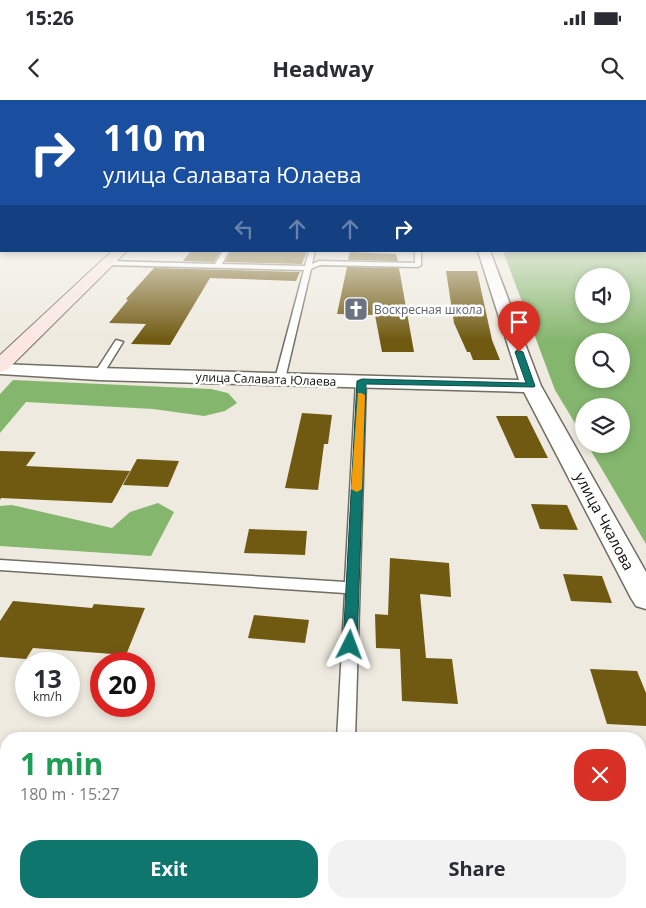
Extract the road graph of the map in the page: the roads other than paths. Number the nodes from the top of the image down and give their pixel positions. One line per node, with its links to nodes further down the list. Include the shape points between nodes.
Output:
1 (106, 265): 11 (main road)
2 (185, 265): 3 (lane)
3 (218, 265): 9 (lane)
4 (309, 265): 9 (lane)
5 (315, 265): 9 (lane)
6 (403, 265): 7 (lane)
7 (418, 265)
8 (489, 265): 15 (street, улица Чкалова)
9 (308, 268): 13 (lane)
10 (119, 342): 12 (lane)
11 (0, 368): 12 (street, улица Салавата Юлаева)
12 (99, 374): 13 (street, улица Салавата Юлаева)
13 (280, 379): 14 (street, улица Салавата Юлаева)
14 (362, 381): 15 (street, улица Салавата Юлаева); 17 (lane)
15 (531, 386): 18 (street, улица Чкалова)
16 (0, 565): 17 (lane)
17 (353, 588): 19 (lane)
18 (646, 598)
19 (346, 732)

